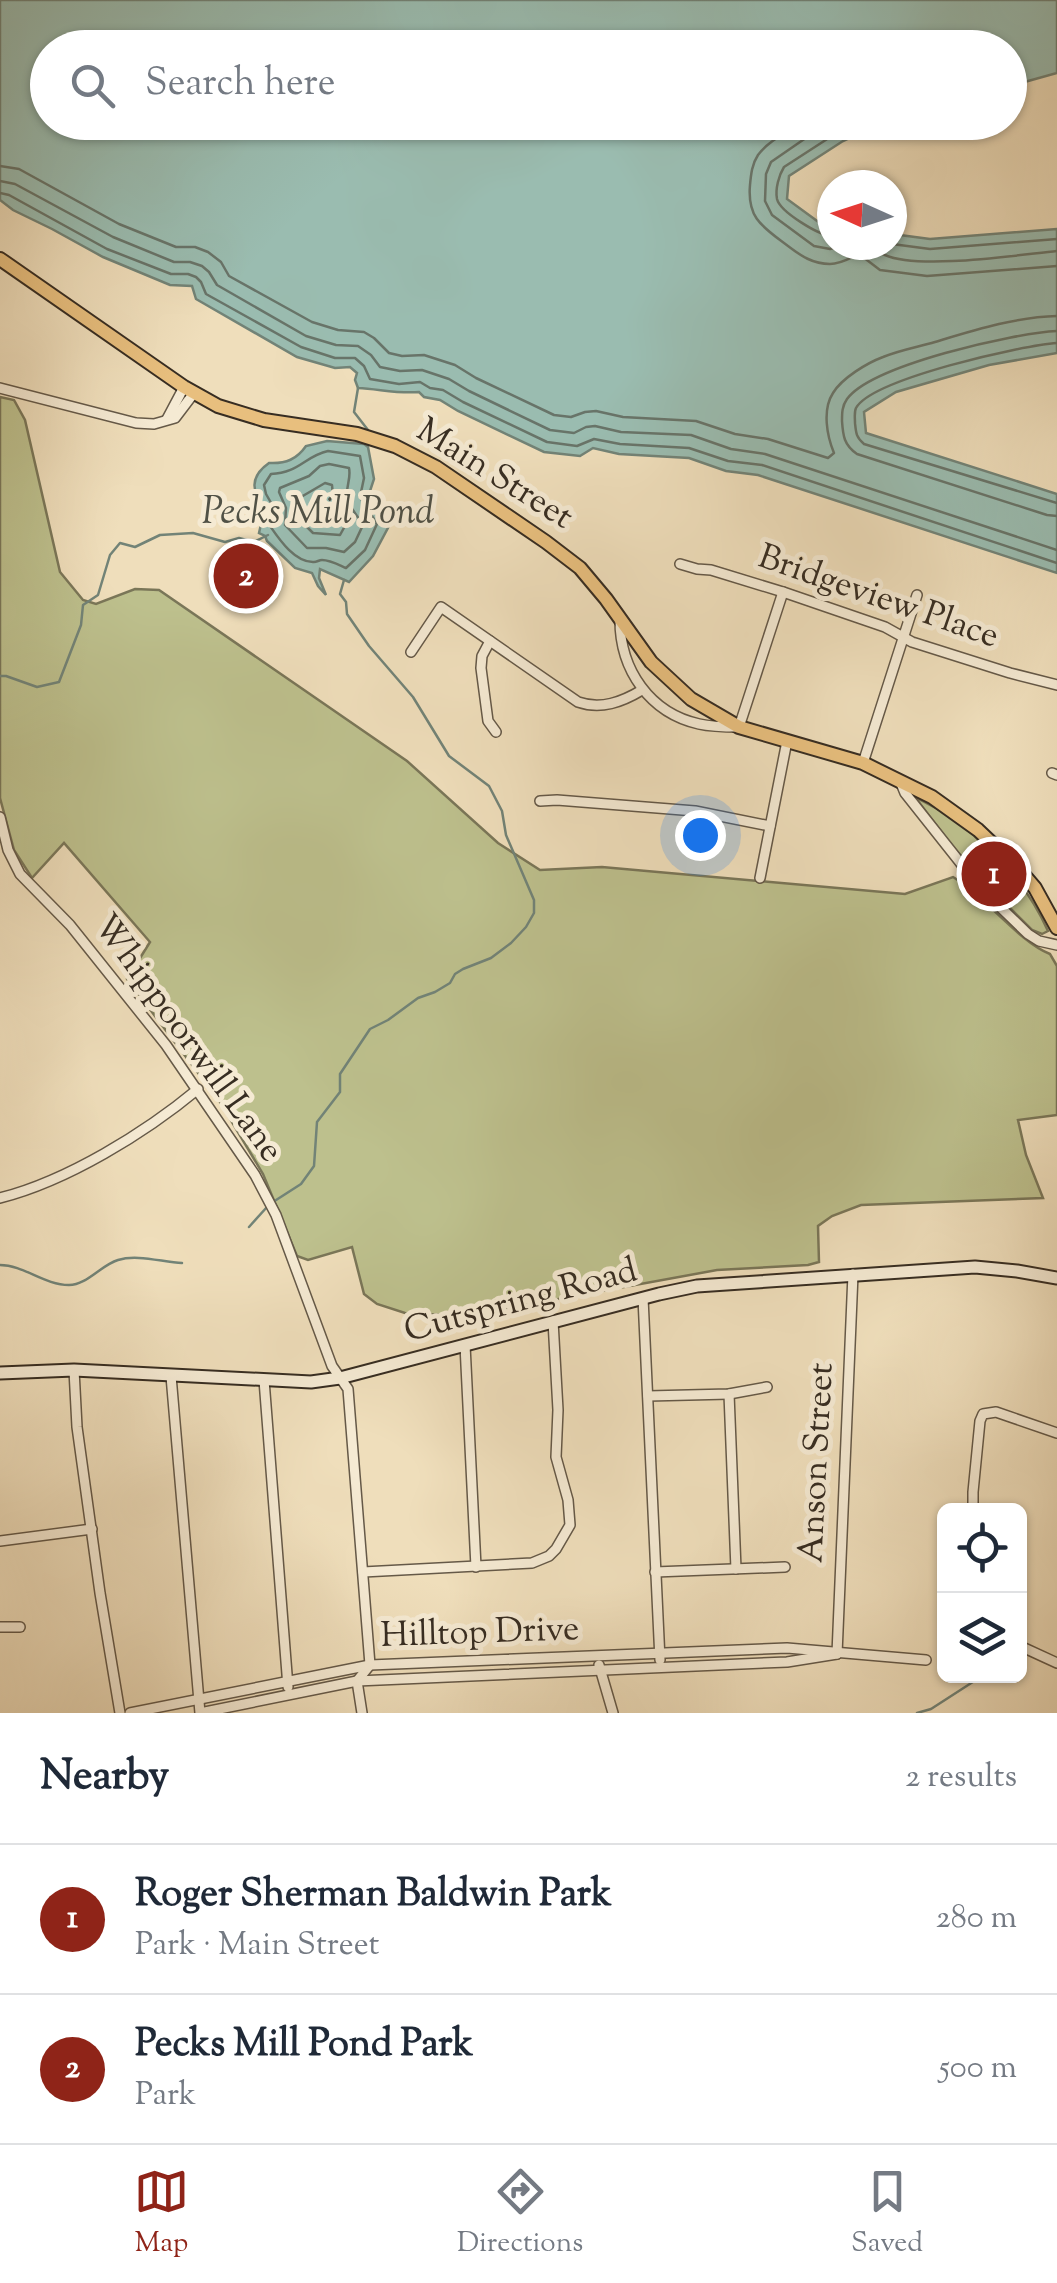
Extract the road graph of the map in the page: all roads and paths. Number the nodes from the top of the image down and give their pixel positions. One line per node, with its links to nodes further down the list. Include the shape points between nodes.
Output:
1 (0, 259): 3 (main road, Main Street)
2 (0, 388): 3 (street, via 154,424 167,419)
3 (189, 390): 7 (main road, Main Street, via 250,417 395,446 436,467 590,578)
4 (680, 564): 5 (street, Bridgeview Place)
5 (783, 592): 8 (street, Bridgeview Place); 13 (street)
6 (917, 595): 8 (street)
7 (620, 620): 12 (street, Main Street, via 627,660); 13 (main road, Main Street, via 678,690)
8 (905, 637): 11 (street, Bridgeview Place); 16 (street)
9 (490, 641): 10 (street, via 441,607); 12 (street, via 578,702 611,703); 14 (street, via 481,663 488,721)
10 (411, 652)
11 (1057, 685)
12 (642, 690): 13 (street, Main Street, via 687,721)
13 (739, 727): 15 (main road, Main Street)
14 (496, 732)
15 (787, 742): 16 (main road, Main Street); 20 (street)
16 (863, 763): 17 (main road, Main Street)
17 (899, 780): 22 (main road, Main Street, via 932,796 1001,851 1035,888); 23 (street, via 974,880 1028,934)
18 (540, 801): 20 (street, via 695,810)
19 (0, 817): 24 (street, Whippoorwill Lane, via 20,874 70,925)
20 (770, 826): 21 (street)
21 (760, 878)
22 (1057, 928)
23 (1057, 945)
24 (198, 1089): 25 (street, via 138,1133 42,1186); 34 (street, Whippoorwill Lane, via 266,1194)
25 (0, 1198)
26 (854, 1274): 27 (street, Cutspring Road, via 975,1268); 28 (street, Cutspring Road, via 697,1286); 52 (street, Anson Street)
27 (1057, 1278)
28 (643, 1298): 29 (street, Cutspring Road); 38 (street)
29 (553, 1322): 30 (street, Cutspring Road); 43 (street, via 556,1457 570,1525 549,1556)
30 (465, 1345): 34 (street, Cutspring Road); 43 (street)
31 (74, 1370): 32 (street, Cutspring Road); 33 (street, Cutspring Road); 41 (street)
32 (0, 1373)
33 (171, 1376): 35 (street, Cutspring Road); 62 (street)
34 (340, 1378): 35 (street, Cutspring Road); 46 (street, Whippoorwill Lane, via 348,1388)
35 (264, 1380): 59 (street)
36 (767, 1387): 37 (street)
37 (728, 1394): 38 (street); 44 (street)
38 (648, 1396): 47 (street)
39 (1057, 1434): 40 (street, via 996,1412 983,1414)
40 (974, 1503)
41 (92, 1529): 42 (street); 63 (street)
42 (0, 1540)
43 (476, 1567): 46 (street)
44 (736, 1568): 45 (street); 47 (street)
45 (785, 1568)
46 (363, 1572): 56 (street, Whippoorwill Lane)
47 (655, 1572): 51 (street)
48 (0, 1626): 49 (street)
49 (20, 1627)
50 (1027, 1649): 55 (street)
51 (660, 1654): 52 (street, Hilltop Drive, via 787,1648); 53 (street, Hilltop Drive); 57 (street)
52 (837, 1654): 54 (street, Hilltop Drive); 57 (street, Hilltop Drive)
53 (597, 1657): 56 (street, Hilltop Drive); 58 (street)
54 (926, 1660)
55 (1057, 1663)
56 (370, 1665): 59 (street, Hilltop Drive); 60 (street)
57 (660, 1667): 58 (street, Hilltop Drive)
58 (600, 1670): 60 (street, Hilltop Drive); 67 (street)
59 (287, 1682): 61 (street); 62 (street, Hilltop Drive)
60 (357, 1682): 61 (street, Hilltop Drive); 66 (street)
61 (289, 1695): 65 (street, Hilltop Drive)
62 (197, 1698): 64 (street, Hilltop Drive); 65 (street)
63 (120, 1713)
64 (130, 1713)
65 (200, 1713)
66 (362, 1713)
67 (613, 1713)

